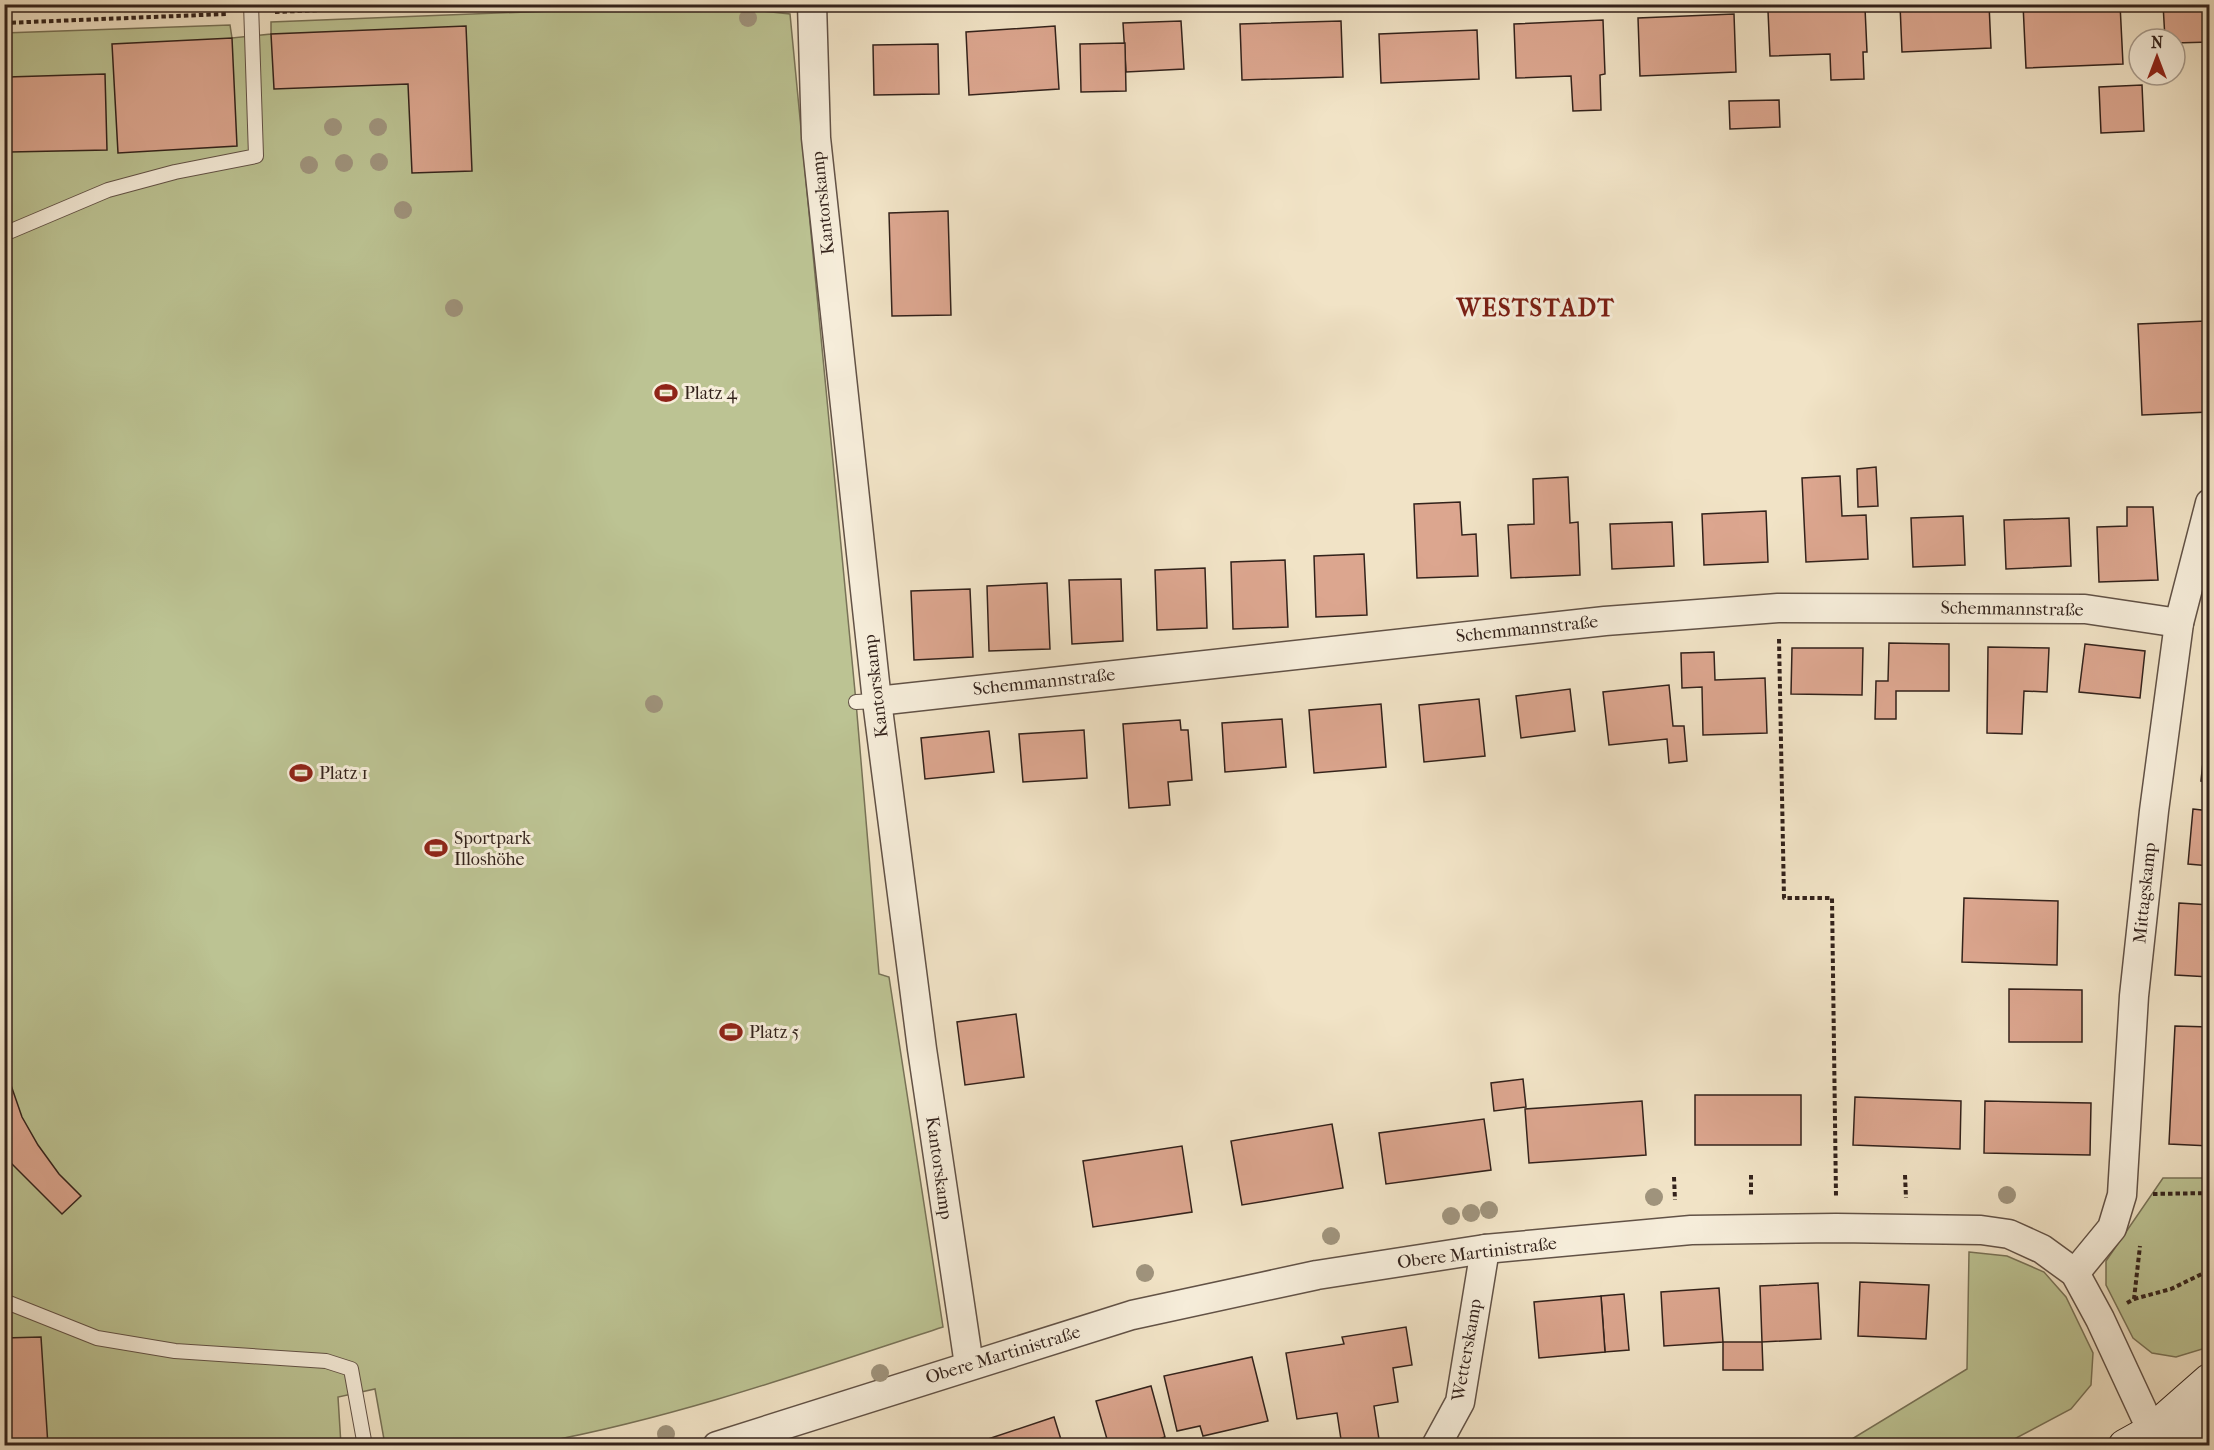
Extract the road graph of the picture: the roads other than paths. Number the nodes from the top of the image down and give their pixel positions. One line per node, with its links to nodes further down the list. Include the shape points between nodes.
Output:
1 (251, 4): 3 (lane, via 255,156 108,190)
2 (812, 4): 6 (street, Kantorskamp, via 816,138)
3 (4, 234)
4 (2210, 503): 5 (street, Mittagskamp)
5 (2179, 622): 6 (street, Schemmannstraße, via 2085,609 1778,608 1605,621); 8 (street, Mittagskamp, via 2134,996 2122,1195 2112,1228)
6 (867, 701): 10 (street, Kantorskamp)
7 (1485, 1249): 8 (street, Obere Martinistraße, via 1691,1230 1981,1230 2009,1234 2042,1249); 10 (street, Obere Martinistraße, via 1317,1275 1132,1316); 16 (street, Wetterskamp, via 1460,1402)
8 (2075, 1273): 13 (street, Obere Martinistraße, via 2100,1319)
9 (4, 1301): 14 (lane, via 97,1338 175,1351 326,1361 351,1369)
10 (969, 1365): 15 (street, Obere Martinistraße)
11 (2210, 1380): 13 (main road)
12 (2210, 1423): 13 (main road)
13 (2139, 1438)
14 (365, 1446)
15 (717, 1446)
16 (1436, 1446)

